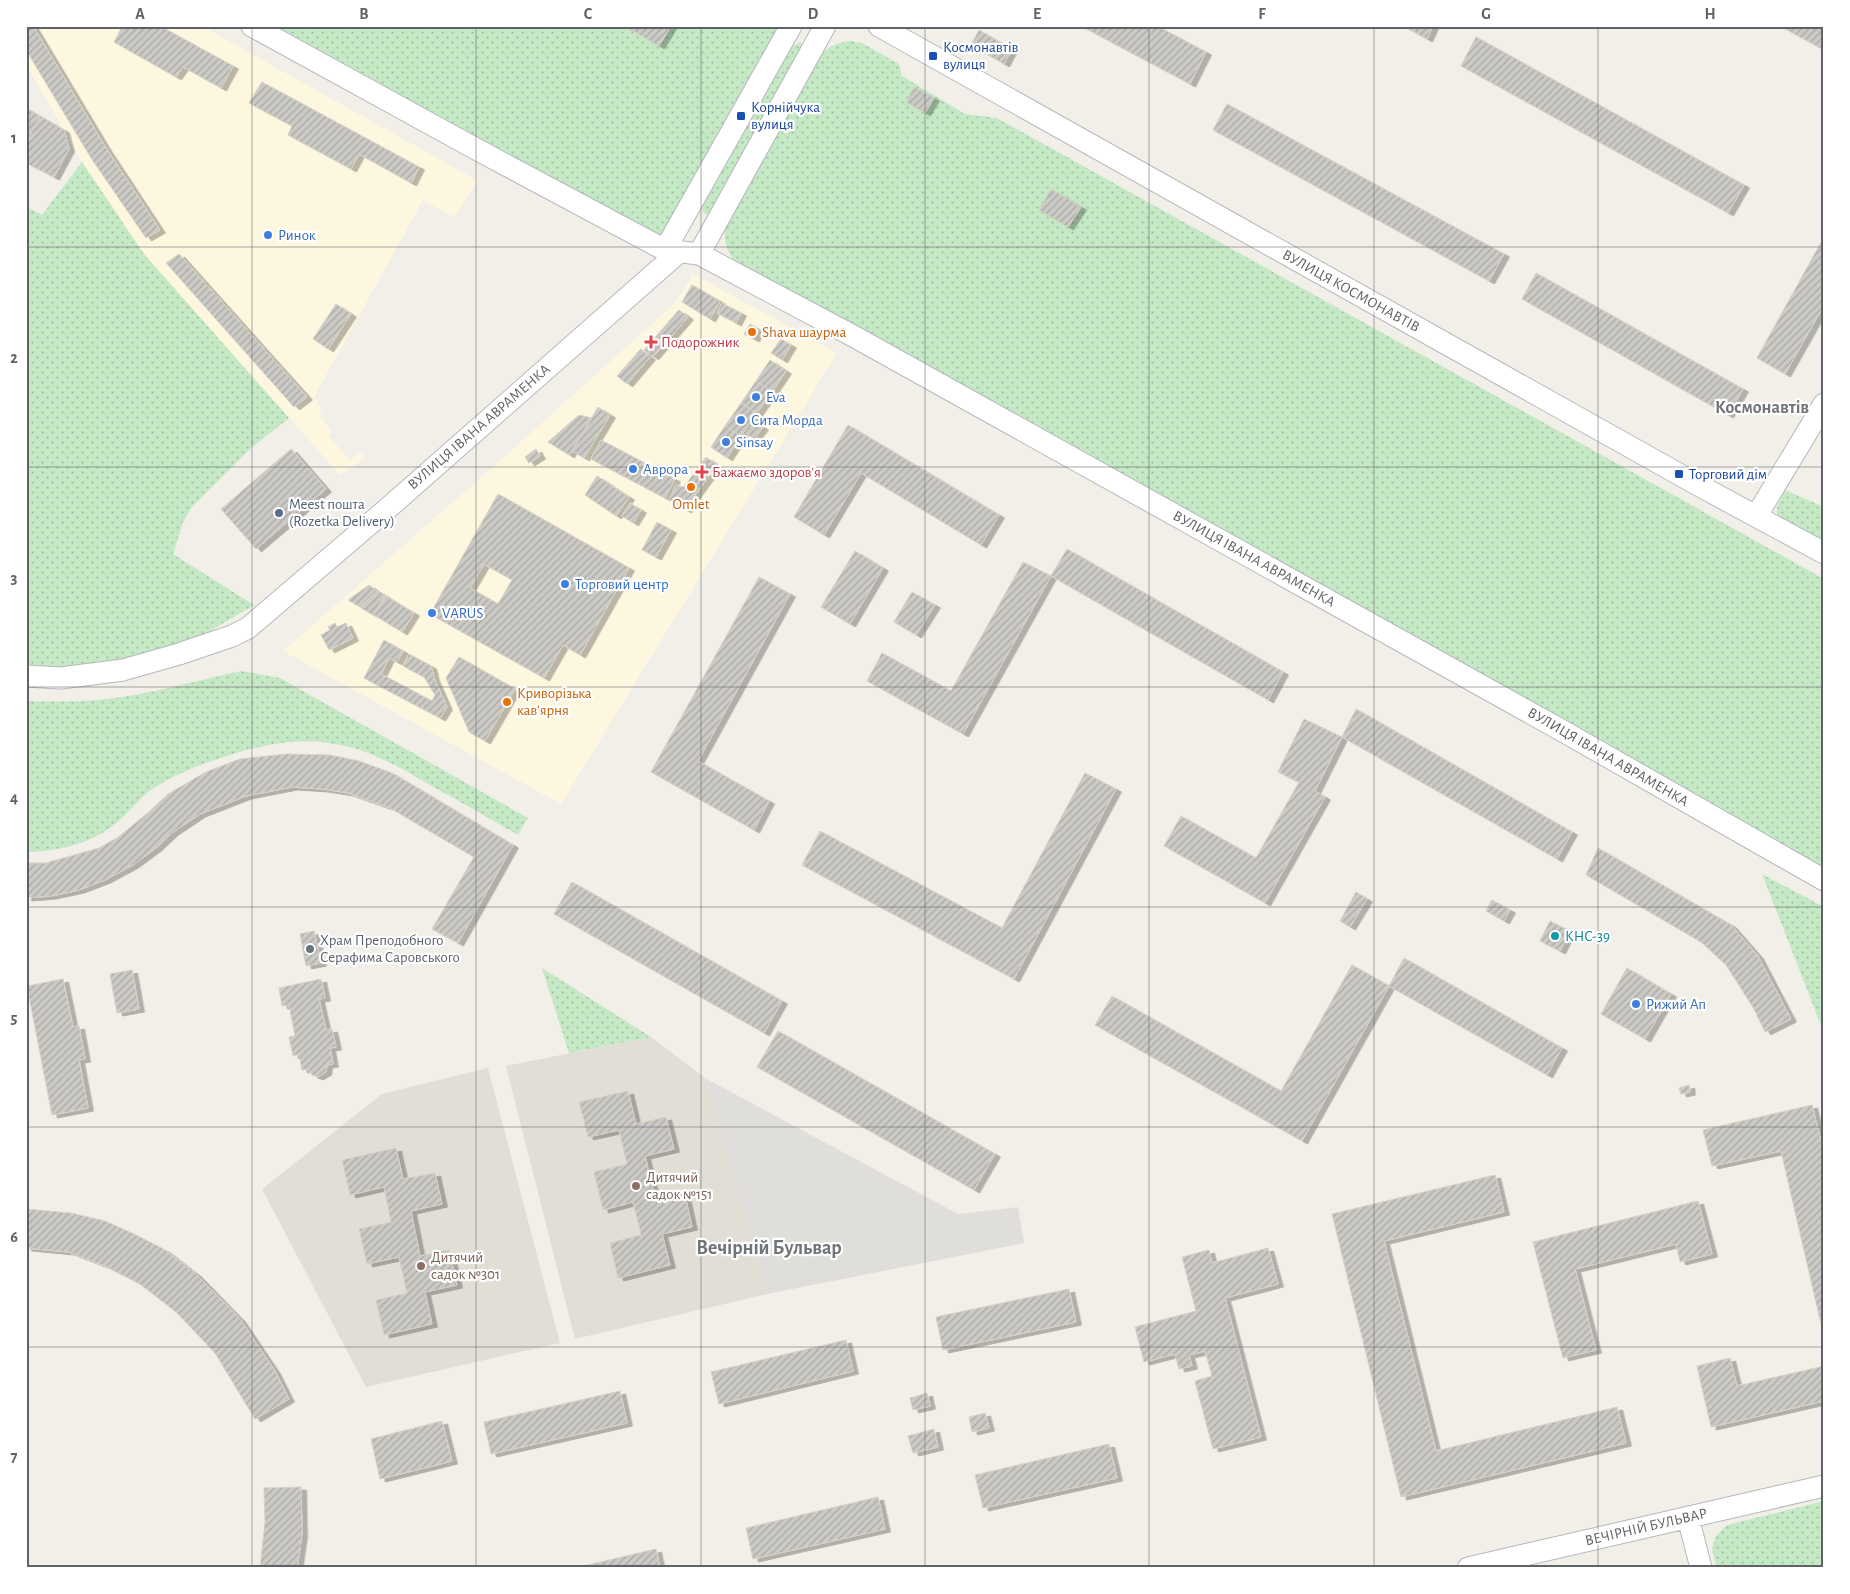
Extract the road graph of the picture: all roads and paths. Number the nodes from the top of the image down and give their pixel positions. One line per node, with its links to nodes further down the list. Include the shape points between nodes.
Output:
1 (252, 26): 5 (street, ВУЛИЦЯ ІВАНА АВРАМЕНКА, via 467,144)
2 (792, 26): 5 (street)
3 (825, 26): 5 (street)
4 (879, 26): 7 (street, ВУЛИЦЯ КОСМОНАВТІВ)
5 (681, 252): 9 (street, ВУЛИЦЯ ІВАНА АВРАМЕНКА, via 248,628 179,654 122,670 61,678); 10 (street, ВУЛИЦЯ ІВАНА АВРАМЕНКА, via 855,337 1553,725)
6 (1824, 404): 7 (street)
7 (1756, 515): 8 (street, ВУЛИЦЯ КОСМОНАВТІВ)
8 (1824, 553)
9 (26, 676)
10 (1824, 880)
11 (1824, 1486): 12 (street, ВЕЧІРНІЙ БУЛЬВАР)
12 (1688, 1517): 13 (street, ВЕЧІРНІЙ БУЛЬВАР); 14 (street)
13 (1468, 1568)
14 (1701, 1568)

